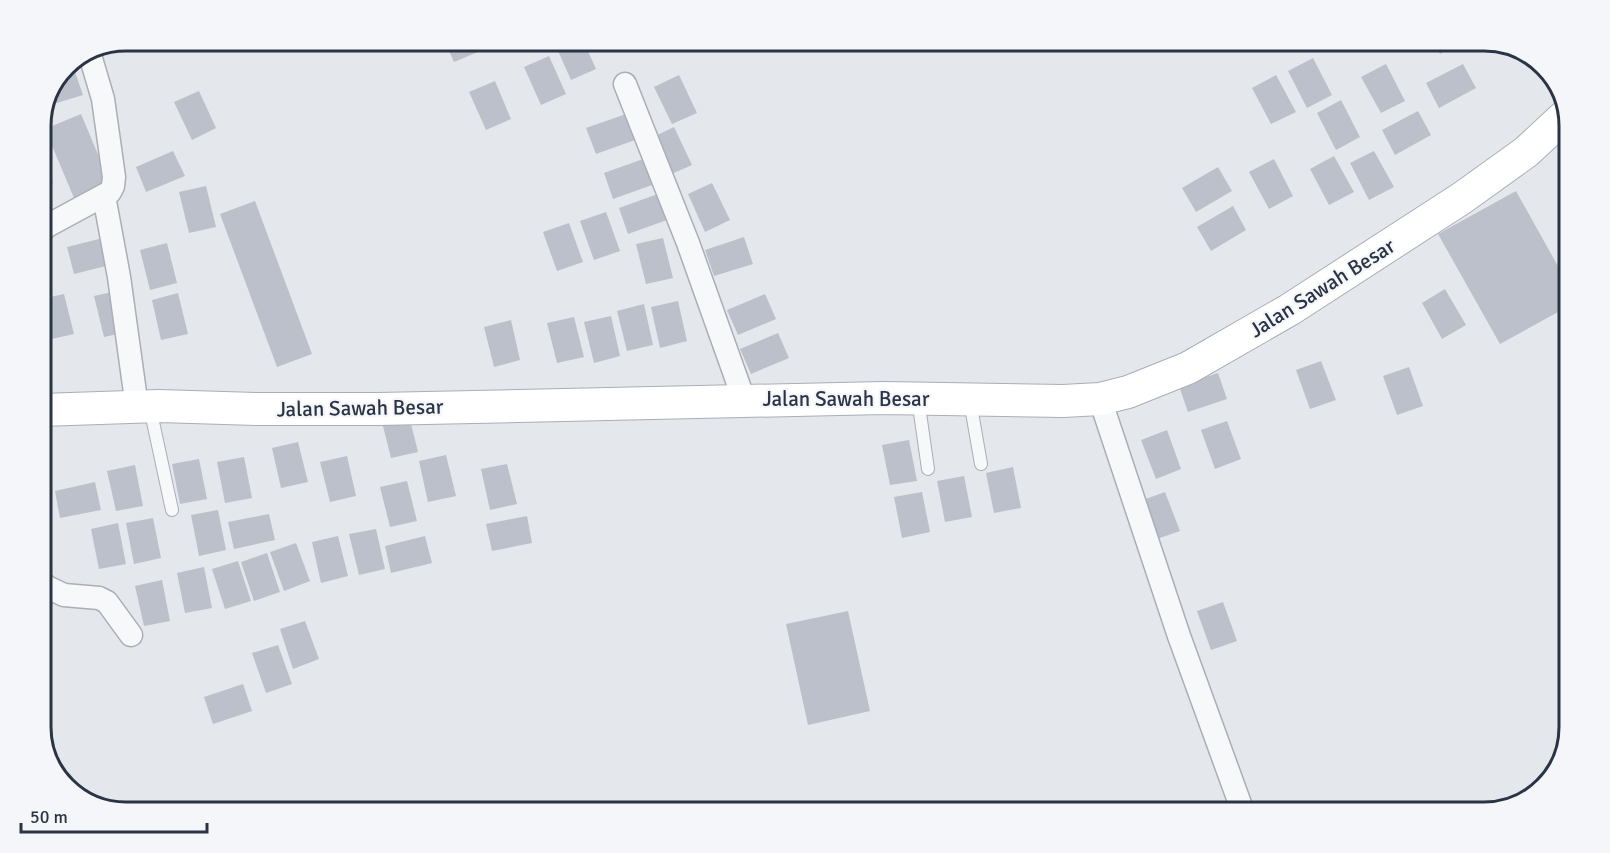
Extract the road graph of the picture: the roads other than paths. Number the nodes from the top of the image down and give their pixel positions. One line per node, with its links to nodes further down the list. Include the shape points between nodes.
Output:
1 (91, 60): 4 (street, via 103,99 114,177 113,186)
2 (625, 84): 8 (street)
3 (1559, 121): 7 (main road, Jalan Sawah Besar, via 1526,152 1471,191 1289,310 1188,368)
4 (104, 196): 5 (street); 10 (street)
5 (51, 224)
6 (918, 398): 8 (main road, Jalan Sawah Besar); 9 (main road, Jalan Sawah Besar); 13 (lane)
7 (1100, 399): 9 (main road, Jalan Sawah Besar); 17 (street)
8 (744, 400): 10 (main road, Jalan Sawah Besar, via 378,409)
9 (969, 400): 12 (lane)
10 (143, 407): 11 (main road, Jalan Sawah Besar); 14 (lane)
11 (51, 410)
12 (981, 464)
13 (928, 469)
14 (172, 510)
15 (51, 589): 16 (street, via 107,602)
16 (131, 635)
17 (1239, 802)

